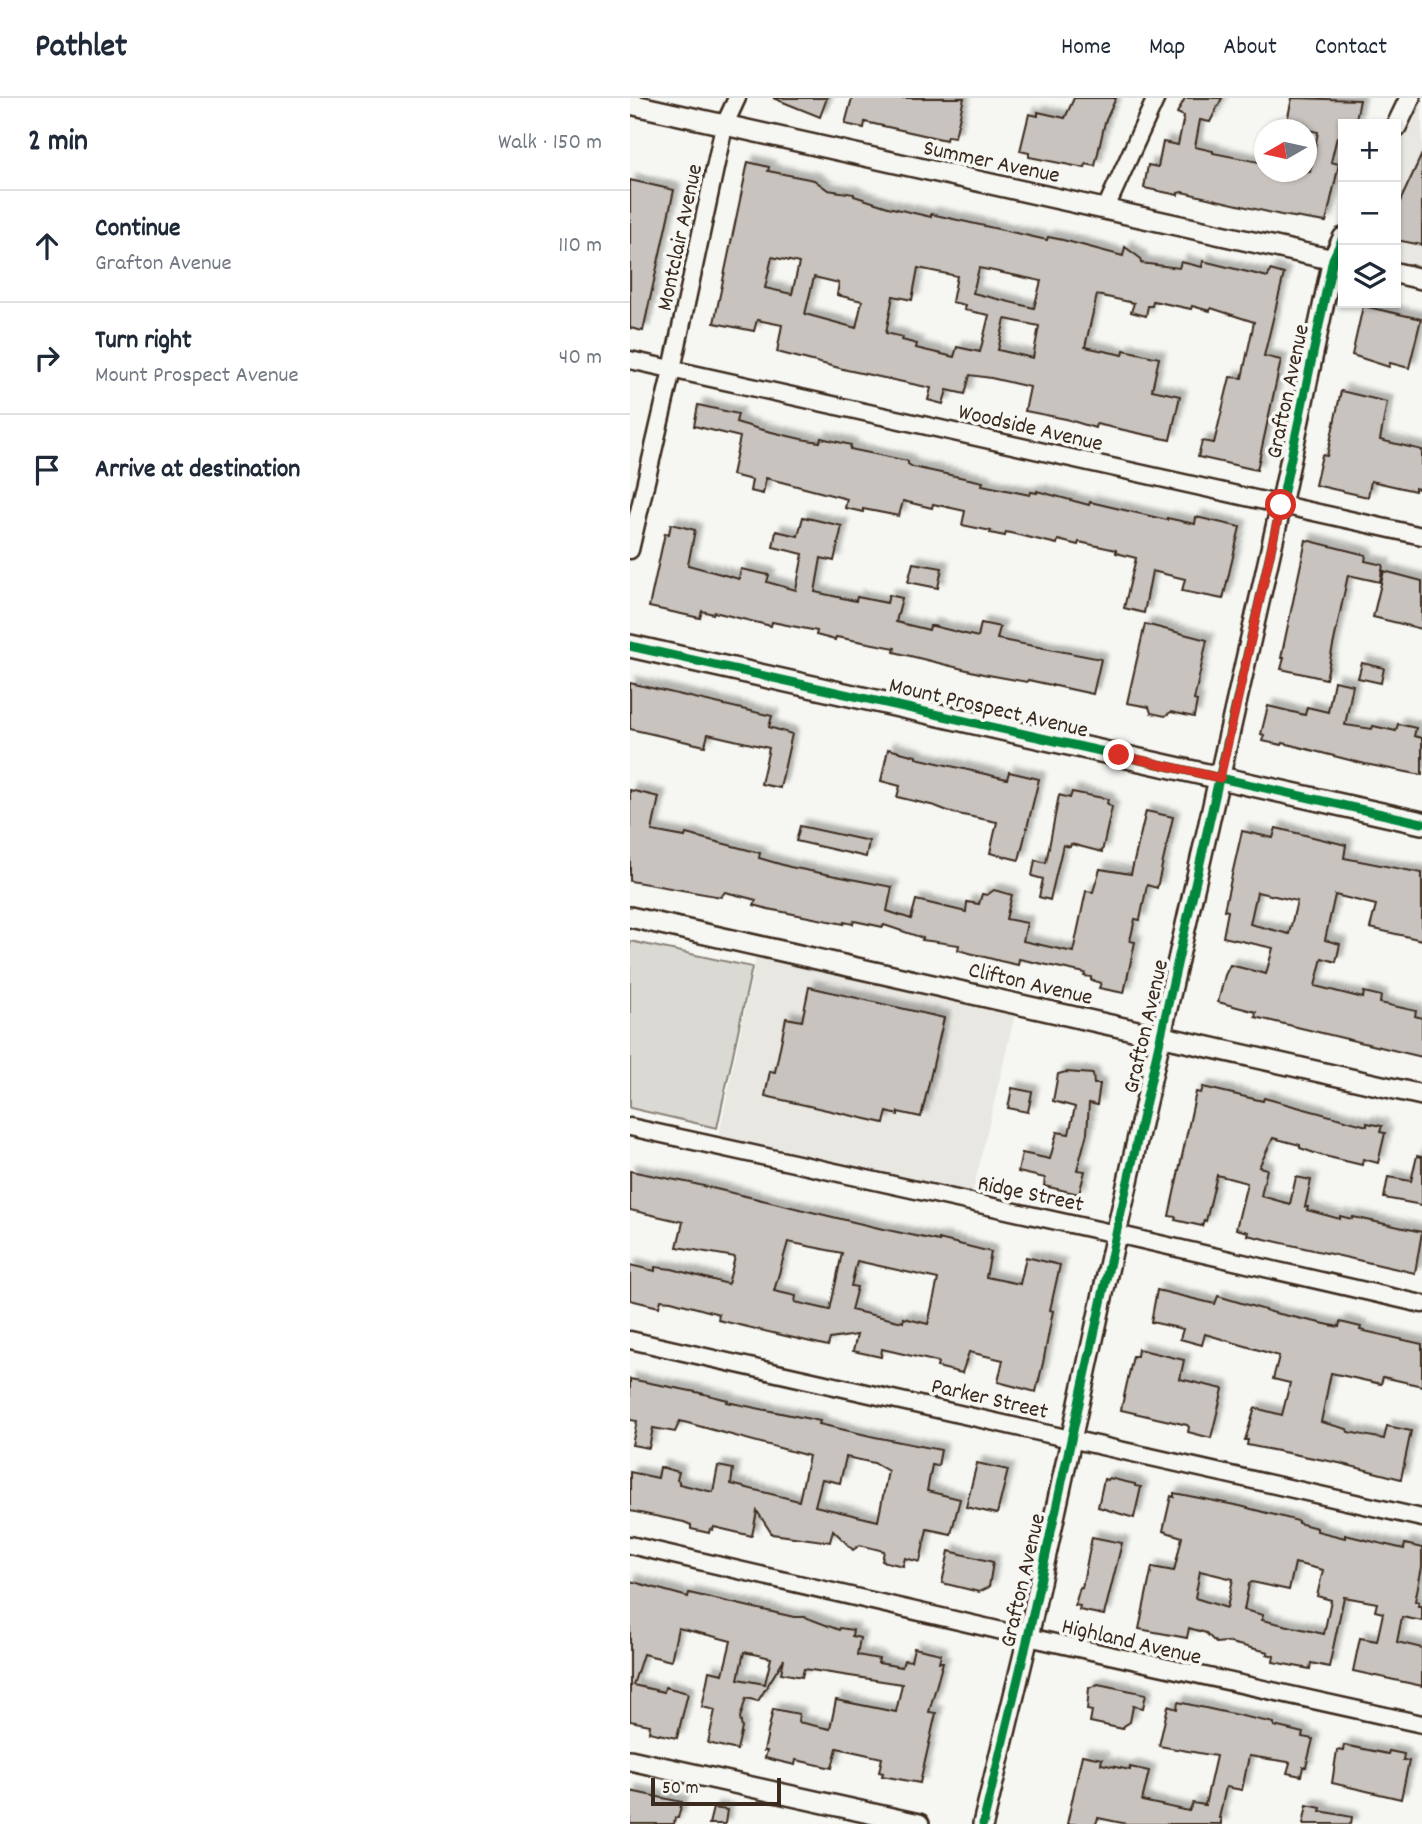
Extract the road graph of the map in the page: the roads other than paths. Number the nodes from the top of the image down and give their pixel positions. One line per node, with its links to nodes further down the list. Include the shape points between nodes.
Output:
1 (737, 98): 6 (street, Montclair Avenue)
2 (1156, 98): 7 (street)
3 (1410, 98): 5 (street)
4 (630, 104): 6 (street, Summer Avenue)
5 (1400, 119)
6 (724, 126): 7 (street, Summer Avenue); 12 (street, Montclair Avenue)
7 (1105, 209): 8 (street, Summer Avenue)
8 (1338, 261): 13 (street, Grafton Avenue)
9 (1401, 274): 10 (street)
10 (1422, 279)
11 (630, 360): 12 (street, Woodside Avenue)
12 (672, 370): 13 (street, Woodside Avenue); 15 (street, Montclair Avenue)
13 (1281, 505): 14 (street, Woodside Avenue); 17 (street, Grafton Avenue)
14 (1422, 536)
15 (630, 550)
16 (630, 646): 17 (main road, Mount Prospect Avenue)
17 (1220, 778): 18 (main road, Mount Prospect Avenue); 20 (street, Grafton Avenue)
18 (1422, 823)
19 (630, 917): 20 (street, Clifton Avenue)
20 (1161, 1036): 21 (street, Clifton Avenue); 23 (street, Grafton Avenue)
21 (1422, 1095)
22 (630, 1127): 23 (street, Ridge Street)
23 (1116, 1234): 24 (street, Ridge Street); 26 (street, Grafton Avenue)
24 (1422, 1304)
25 (630, 1340): 26 (street, Parker Street)
26 (1072, 1438): 27 (street, Parker Street); 29 (street, Grafton Avenue)
27 (1422, 1518)
28 (630, 1545): 29 (street, Highland Avenue)
29 (1028, 1637): 30 (street, Highland Avenue); 33 (street, Grafton Avenue)
30 (1422, 1724)
31 (630, 1760): 32 (street)
32 (919, 1824)
33 (983, 1824)

